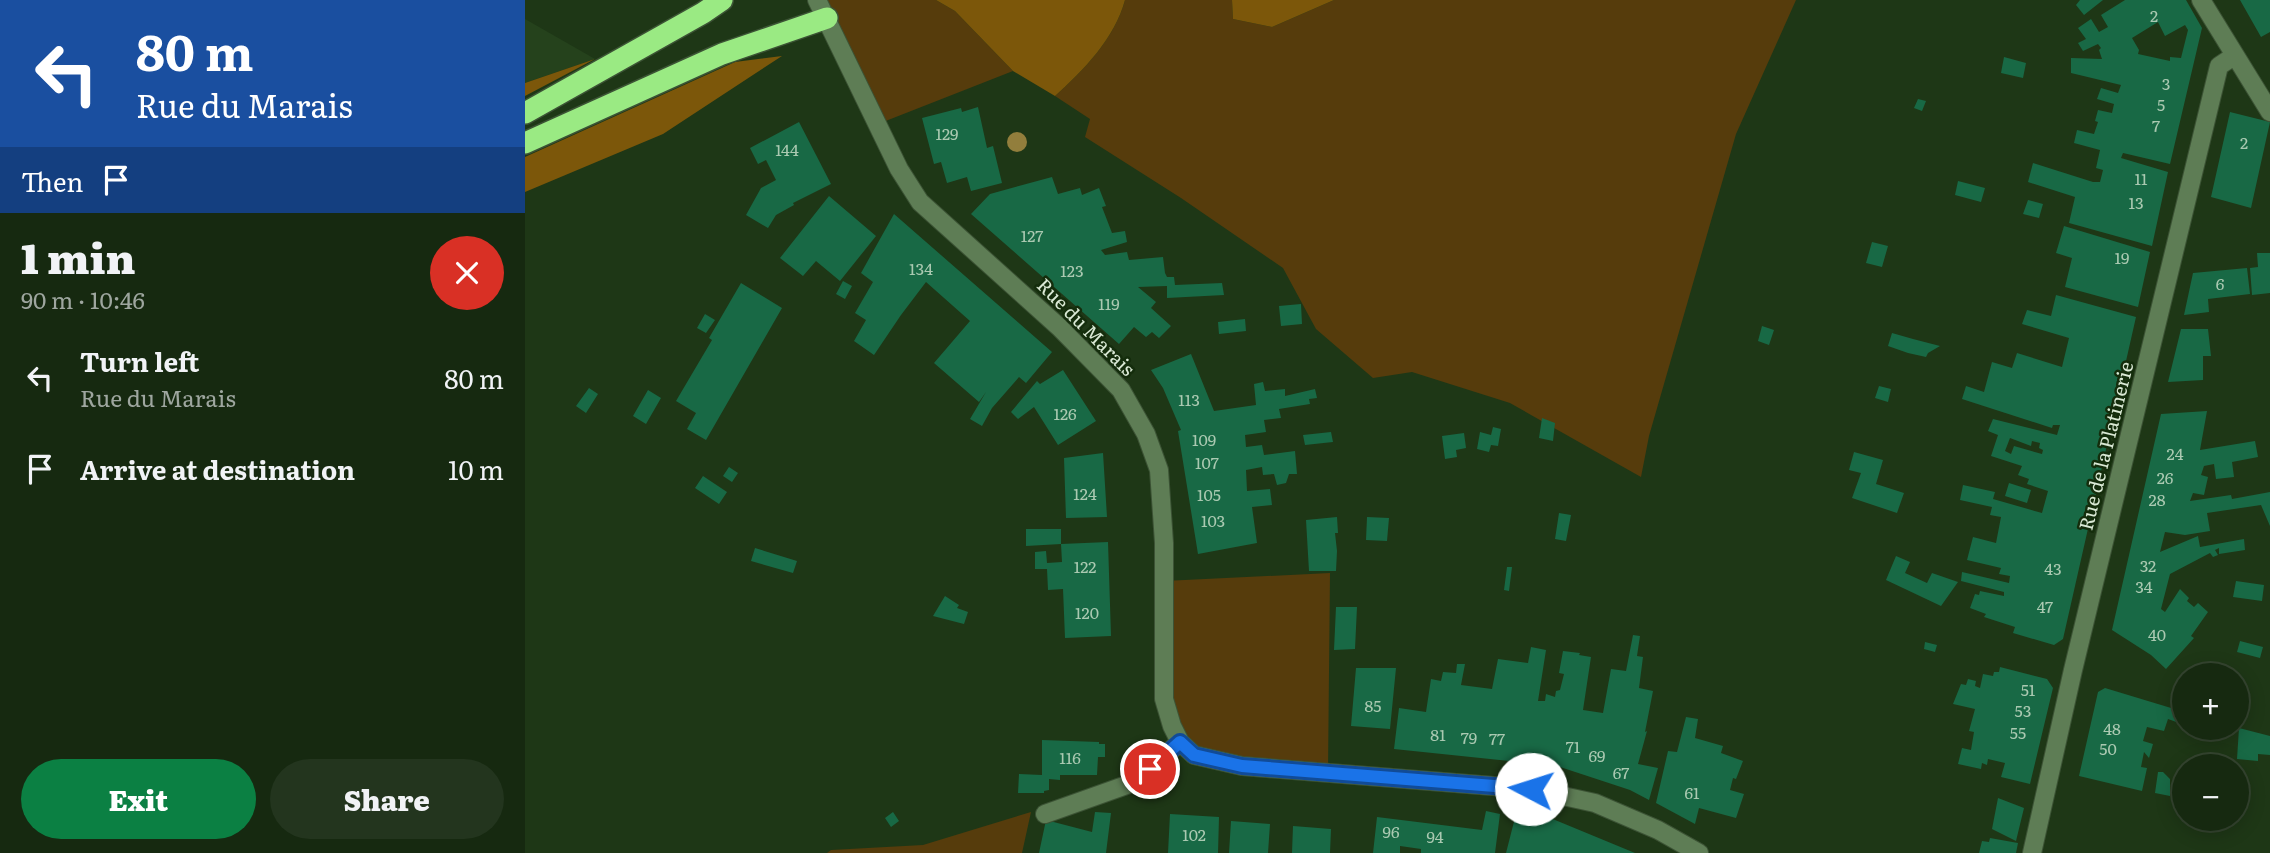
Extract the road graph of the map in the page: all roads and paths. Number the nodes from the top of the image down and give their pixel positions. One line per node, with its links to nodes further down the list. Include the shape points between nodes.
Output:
1 (722, 0): 6 (highway)
2 (2201, 0): 4 (street)
3 (822, 9): 7 (highway); 8 (street, Rue du Marais, via 899,169 920,202 1059,327 1121,390 1146,434 1159,470 1164,543 1164,699)
4 (2234, 56): 5 (street); 11 (street, Rue de la Platinerie, via 2219,66)
5 (2270, 112)
6 (525, 113)
7 (525, 143)
8 (1180, 742): 9 (street, via 1135,782); 10 (street, via 1194,755 1242,766 1531,789 1604,807)
9 (1045, 814)
10 (1699, 853)
11 (2032, 853)

